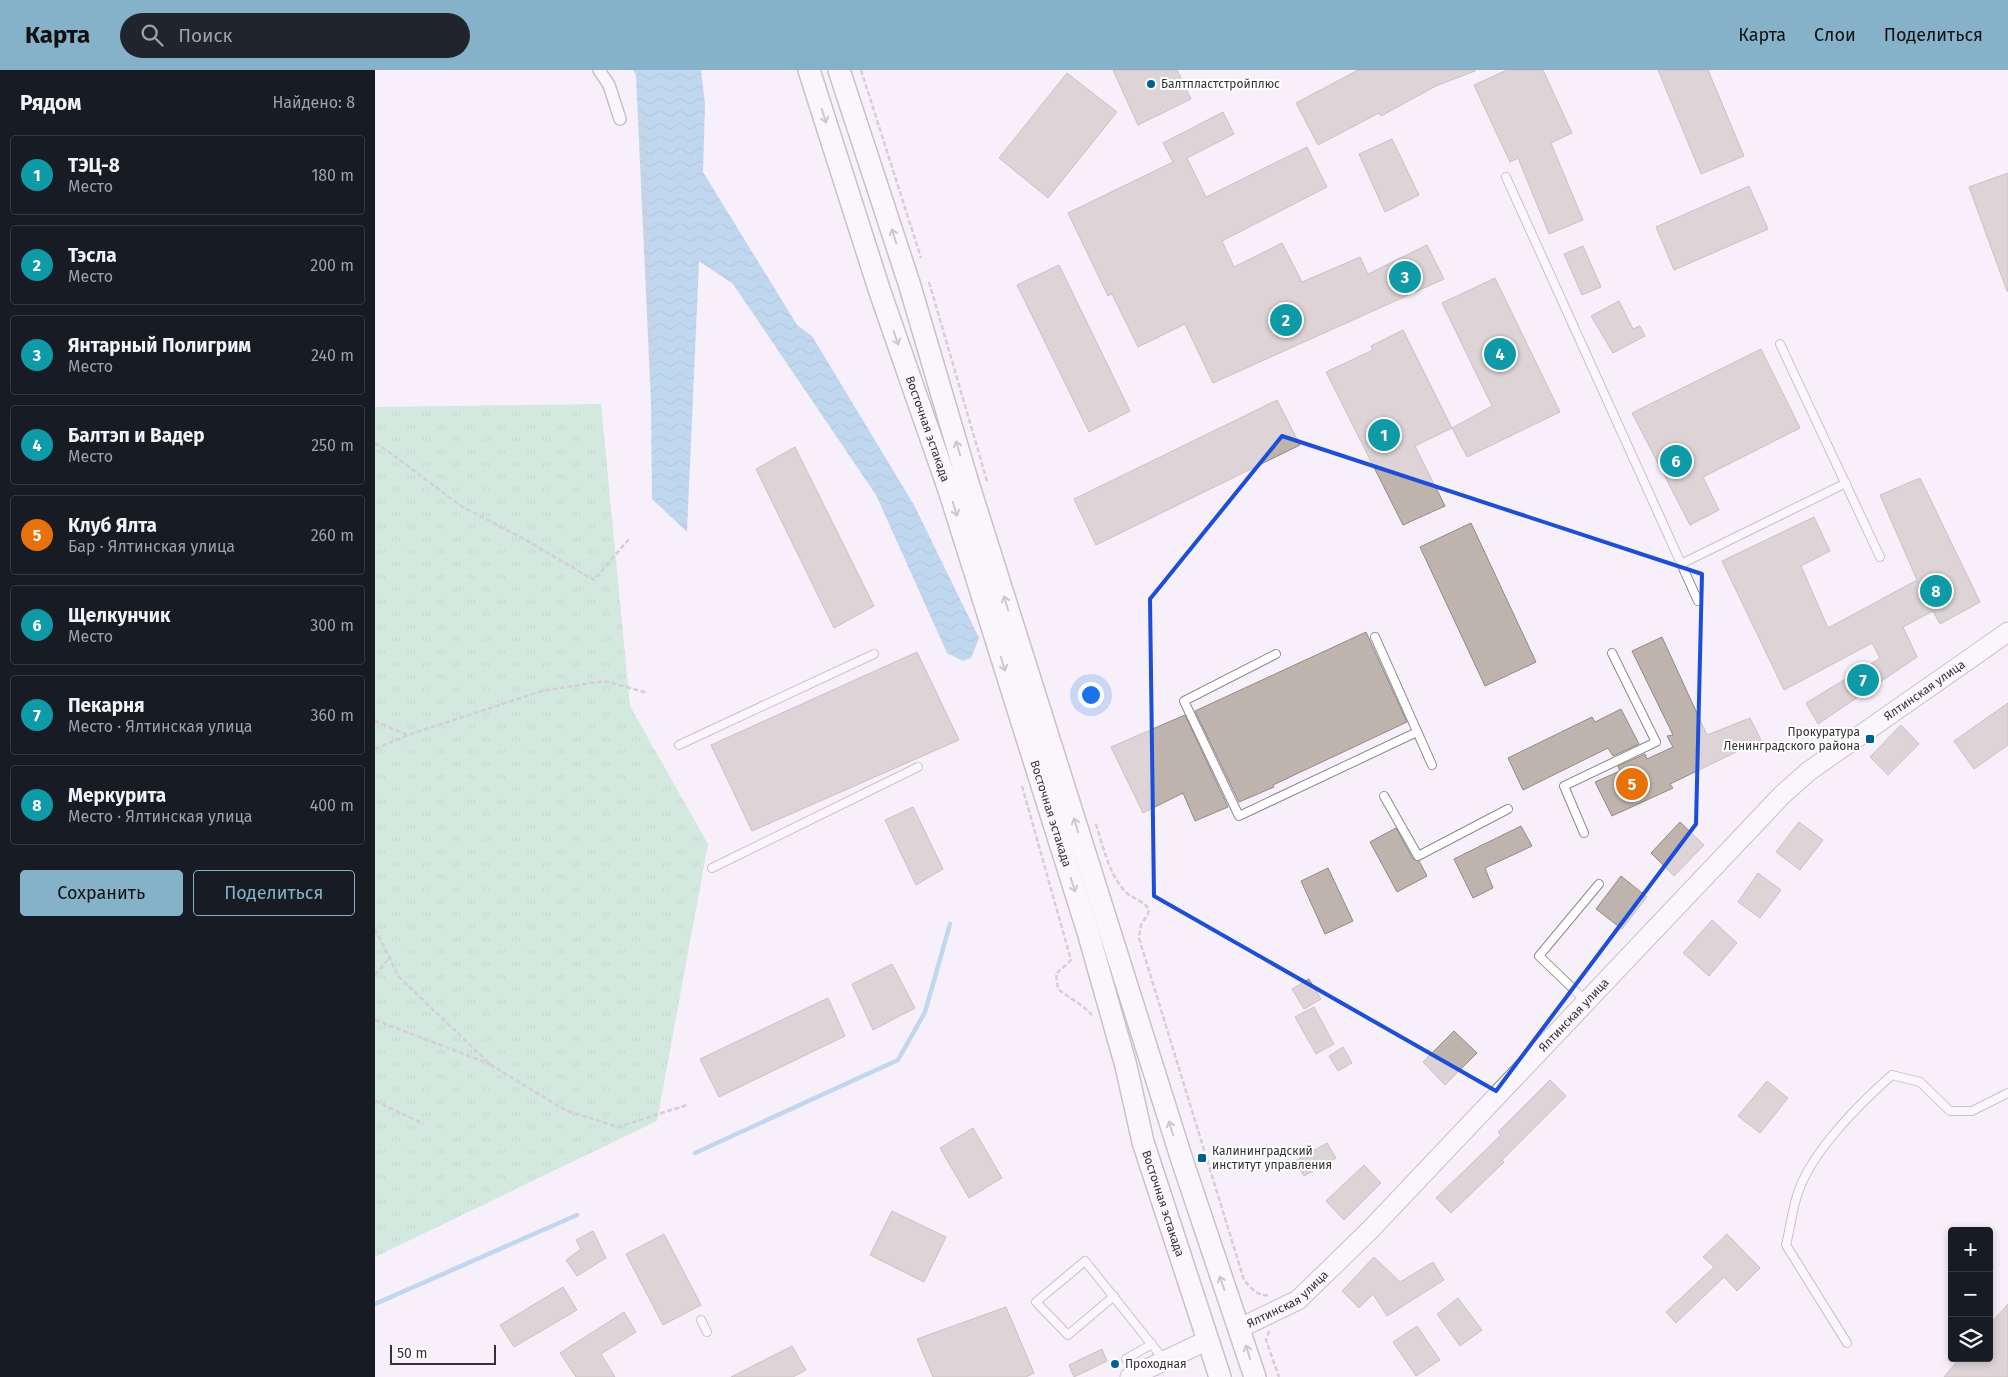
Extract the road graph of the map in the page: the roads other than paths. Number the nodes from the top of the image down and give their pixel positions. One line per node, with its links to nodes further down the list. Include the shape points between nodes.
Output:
1 (599, 70): 4 (street, via 609,85)
2 (809, 70): 31 (main road, Восточная эстакада, one-way to 31, via 880,292 949,490 1088,932 1126,1066 1143,1142)
3 (839, 70): 29 (main road, Восточная эстакада, one-way to 3, via 1223,1288 1183,1164 968,483 918,281)
4 (620, 119)
5 (1506, 176): 9 (lane)
6 (1780, 344): 7 (lane)
7 (1845, 483): 8 (lane); 9 (lane)
8 (1880, 557)
9 (1681, 564): 10 (lane)
10 (1698, 601)
11 (2008, 632): 25 (street, Ялтинская улица, via 1809,771)
12 (1375, 637): 16 (lane)
13 (1611, 653): 22 (lane, via 1656,742 1564,786)
14 (874, 654): 17 (lane)
15 (1276, 654): 16 (lane, via 1184,701 1239,816)
16 (1417, 732): 18 (lane)
17 (679, 745)
18 (1432, 765)
19 (918, 767): 23 (lane)
20 (1384, 796): 21 (lane, via 1418,856)
21 (1509, 809)
22 (1584, 834)
23 (712, 868)
24 (1599, 884): 25 (lane, via 1539,956)
25 (1587, 1001): 29 (street, Ялтинская улица, via 1370,1230 1298,1300)
26 (2008, 1093): 32 (lane, via 1972,1111 1950,1111 1920,1082 1892,1075 1864,1100 1815,1159 1797,1194 1787,1245)
27 (1114, 1296): 27 (lane, via 1085,1261 1036,1302 1068,1335); 33 (lane)
28 (701, 1320): 30 (lane)
29 (1240, 1328): 31 (main road, Ялтинская улица); 38 (main road, Восточная эстакада, one-way to 29)
30 (707, 1332)
31 (1208, 1340): 35 (street, Ялтинская улица); 37 (main road, Восточная эстакада)
32 (1847, 1343)
33 (1152, 1344): 34 (lane); 35 (lane)
34 (1126, 1358)
35 (1165, 1360): 36 (street, Ялтинская улица)
36 (1130, 1377)
37 (1220, 1377)
38 (1255, 1377)

